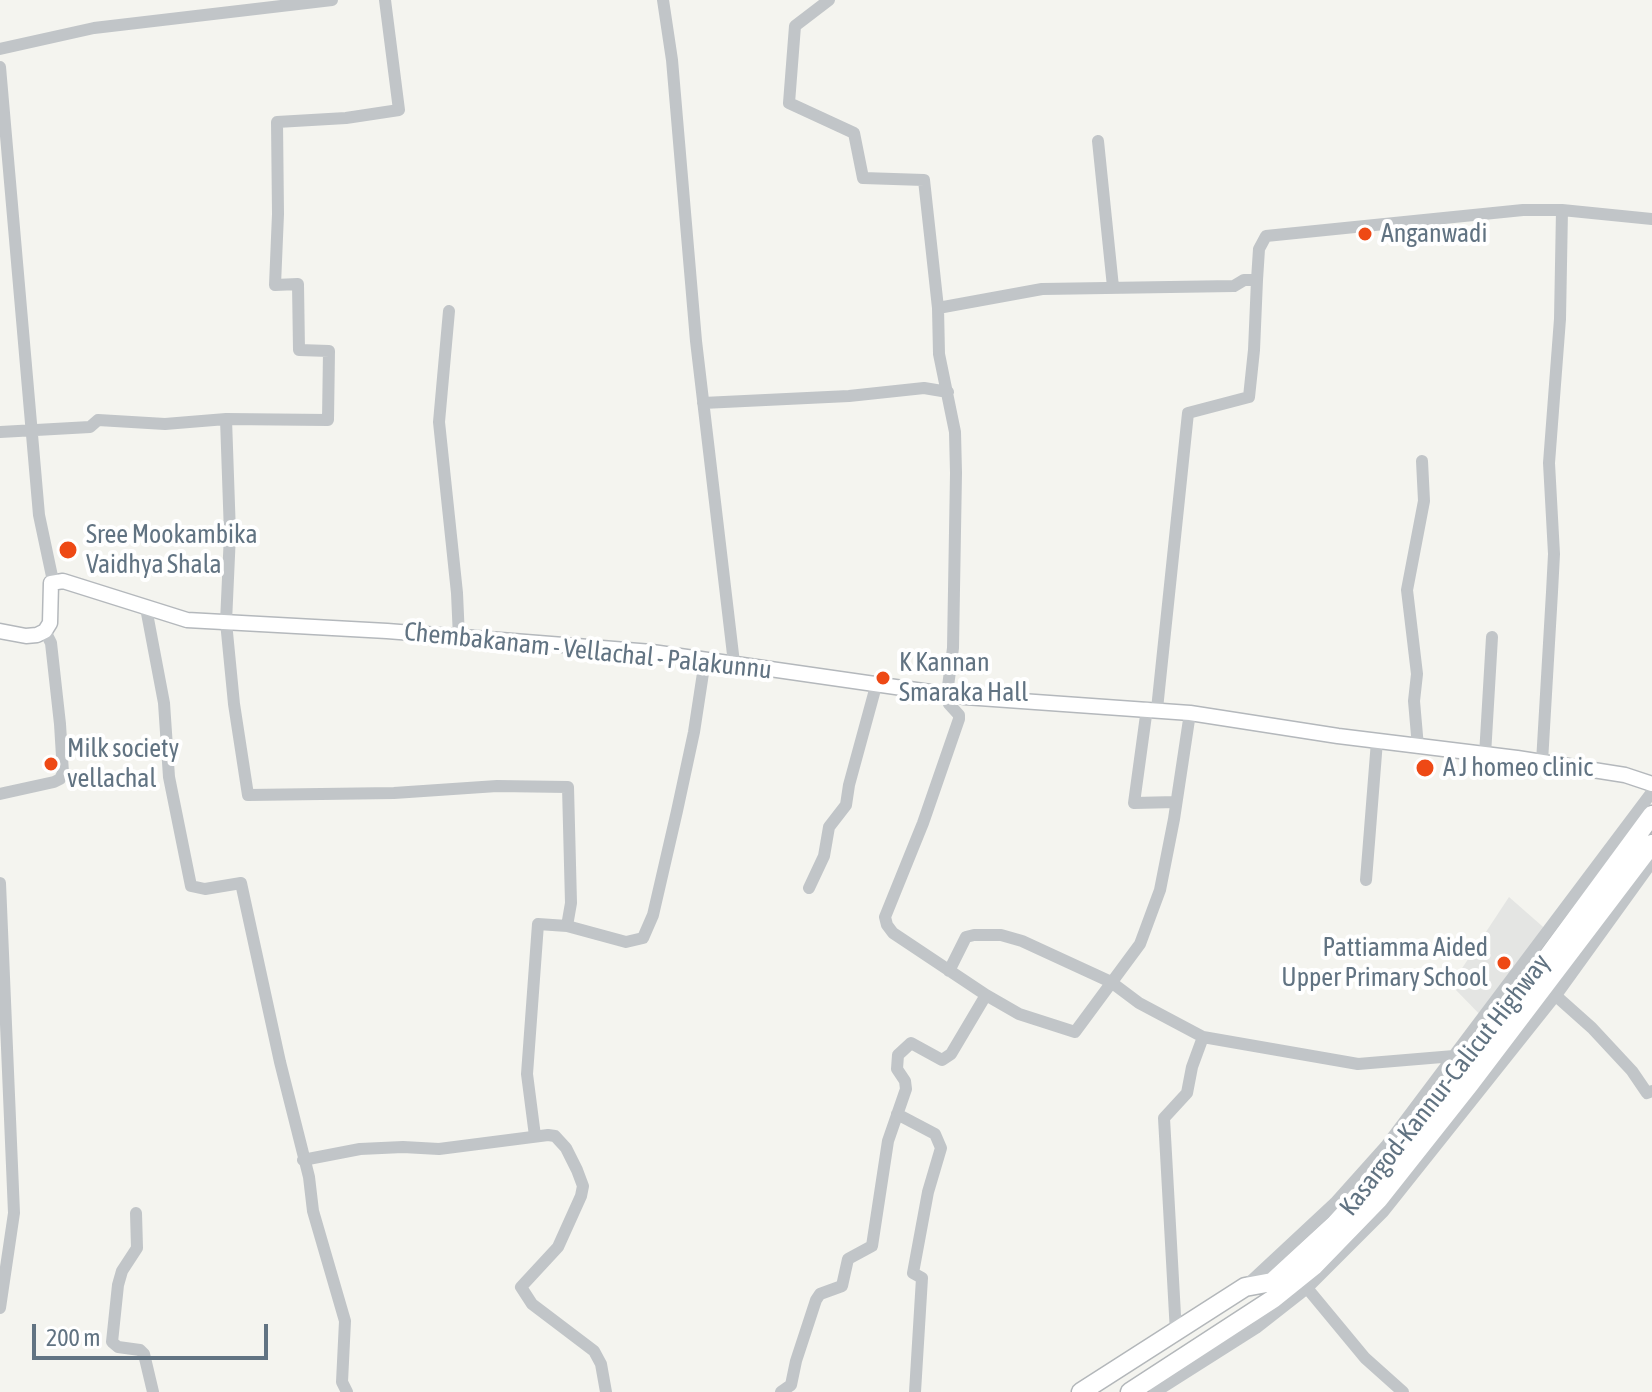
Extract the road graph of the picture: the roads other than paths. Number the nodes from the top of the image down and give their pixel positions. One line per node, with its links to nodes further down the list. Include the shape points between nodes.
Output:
1 (332, 0): 5 (street, via 94,28)
2 (385, 0): 17 (street, via 399,110 277,122 275,285 298,284 299,350 329,351 328,420)
3 (663, 0): 16 (street)
4 (829, 0): 13 (street, via 795,26 789,103 854,133 863,178 924,180)
5 (0, 49)
6 (0, 67): 10 (street)
7 (1098, 141): 12 (street)
8 (1562, 210): 9 (street); 11 (street, via 1266,236 1259,249); 37 (street)
9 (1652, 219)
10 (6, 221): 18 (street)
11 (1257, 280): 12 (street, via 1234,286); 32 (street, via 1249,397 1188,413)
12 (1113, 287): 13 (street, via 1042,289)
13 (938, 308): 15 (street, via 939,354)
14 (449, 311): 27 (street, via 439,422)
15 (948, 392): 16 (street, via 924,388); 31 (street, via 956,473 953,648)
16 (703, 403): 29 (street)
17 (226, 419): 18 (street, via 165,424 98,420 90,427); 23 (street)
18 (32, 431): 19 (street); 21 (street, via 39,515)
19 (0, 432)
20 (1422, 461): 35 (street, via 1424,501 1407,590 1417,674)
21 (53, 581): 22 (main road, Chembakanam - Vellachal - Palakunnu); 25 (main road)
22 (146, 608): 23 (main road, Chembakanam - Vellachal - Palakunnu, via 187,620); 60 (street, via 164,703 169,777 191,886 241,883)
23 (226, 622): 27 (main road, Chembakanam - Vellachal - Palakunnu); 48 (street, via 248,795 568,787)
24 (0, 631): 25 (main road, via 26,636)
25 (45, 631): 40 (street, via 51,643 63,773 54,782)
26 (1492, 637): 36 (street)
27 (459, 638): 28 (main road, Chembakanam - Vellachal - Palakunnu)
28 (705, 660): 29 (main road, Chembakanam - Vellachal - Palakunnu); 48 (street, via 677,811 643,938 626,942)
29 (734, 663): 30 (main road, Chembakanam - Vellachal - Palakunnu)
30 (876, 686): 31 (main road, Chembakanam - Vellachal - Palakunnu); 47 (street, via 846,805 829,827 824,856)
31 (947, 694): 32 (main road, Chembakanam - Vellachal - Palakunnu); 50 (street, via 959,719 885,917 893,933)
32 (1152, 709): 33 (main road, Chembakanam - Vellachal - Palakunnu); 41 (street, via 1134,803)
33 (1190, 713): 34 (main road, Chembakanam - Vellachal - Palakunnu); 41 (street)
34 (1377, 741): 35 (main road, Chembakanam - Vellachal - Palakunnu); 45 (street)
35 (1418, 747): 36 (main road, Chembakanam - Vellachal - Palakunnu)
36 (1485, 755): 37 (main road, Chembakanam - Vellachal - Palakunnu)
37 (1542, 762): 38 (main road, Chembakanam - Vellachal - Palakunnu)
38 (1652, 784)
39 (1652, 792): 56 (street)
40 (0, 794)
41 (1176, 802): 51 (street, via 1160,890 1140,944)
42 (1652, 815): 64 (highway, Kasargod-Kannur-Calicut Highway, via 1372,1184 1272,1282)
43 (1652, 844): 74 (highway, Kasargod-Kannur-Calicut Highway, via 1379,1199 1314,1266 1273,1299)
44 (1652, 862): 54 (street)
45 (1366, 880)
46 (0, 883): 49 (street)
47 (809, 888)
48 (567, 926): 59 (street, via 538,924 527,1074)
49 (1, 929): 52 (street)
50 (949, 971): 51 (street, via 966,937 1001,935); 53 (street)
51 (1111, 982): 53 (street, via 1075,1032 1019,1014); 55 (street)
52 (3, 984): 61 (street)
53 (986, 995): 58 (street, via 951,1054 942,1060 911,1043 898,1055 897,1069 906,1089)
54 (1555, 995): 57 (street, via 1592,1028 1647,1093); 65 (street, via 1383,1212)
55 (1203, 1037): 56 (street, via 1358,1064); 67 (street, via 1187,1093 1164,1118)
56 (1454, 1056): 64 (street, via 1335,1203)
57 (1652, 1091)
58 (897, 1114): 71 (street, via 872,1246 848,1259 842,1286 816,1300 791,1385); 72 (street, via 935,1134 941,1148 913,1273 922,1278)
59 (535, 1136): 60 (street, via 439,1149 360,1149); 70 (street, via 559,1141 583,1186 558,1247 521,1287 539,1311 594,1351)
60 (303, 1160): 69 (street, via 345,1321 342,1382)
61 (14, 1179): 62 (street); 66 (street)
62 (0, 1181)
63 (136, 1213): 68 (street, via 137,1248 118,1285 112,1342 144,1354)
64 (1245, 1287): 67 (highway, Kasargod-Kannur-Calicut Highway)
65 (1307, 1288): 75 (street, via 1256,1328); 76 (street, via 1365,1358)
66 (0, 1308)
67 (1176, 1333): 73 (highway, Kasargod-Kannur-Calicut Highway)
68 (153, 1392)
69 (347, 1392)
70 (606, 1392)
71 (781, 1392)
72 (915, 1392)
73 (1081, 1392)
74 (1130, 1392)
75 (1155, 1392)
76 (1403, 1392)

